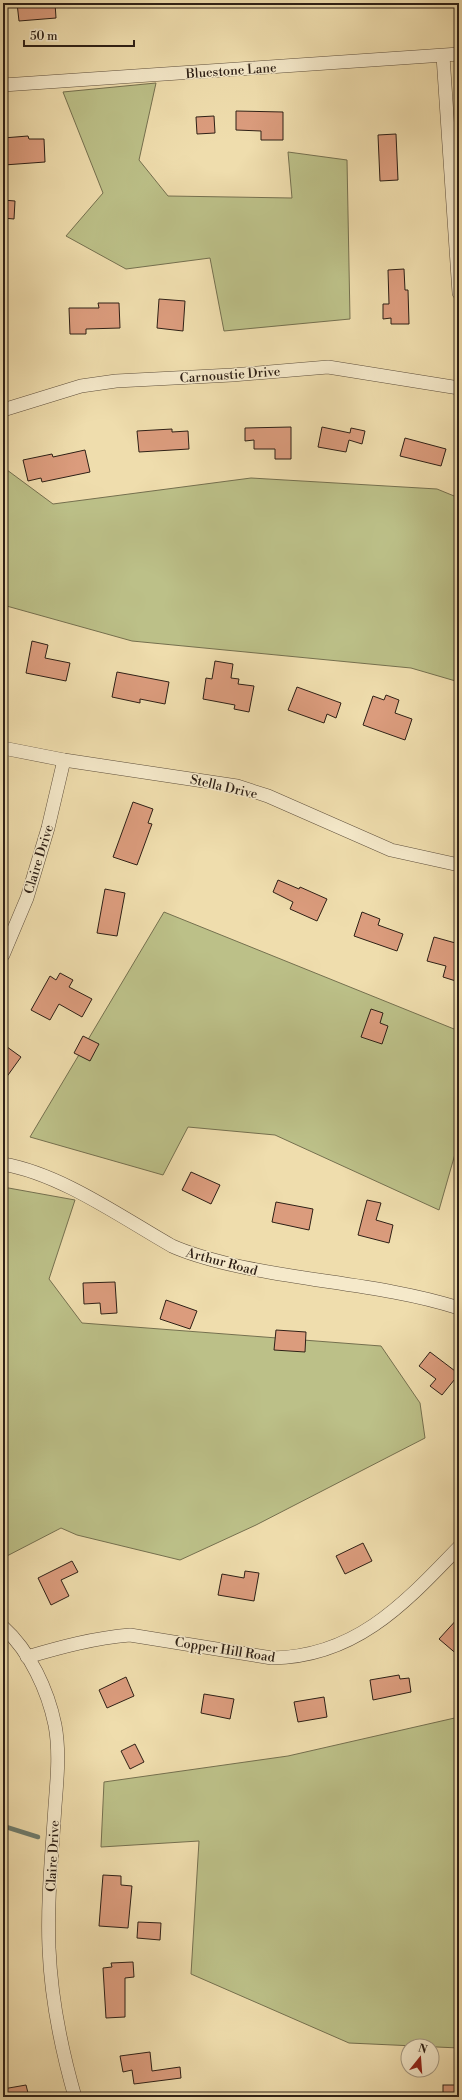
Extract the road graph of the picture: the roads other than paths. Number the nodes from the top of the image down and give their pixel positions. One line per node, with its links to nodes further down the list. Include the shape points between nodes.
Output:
1 (459, 54): 2 (street, Bluestone Lane)
2 (443, 56): 3 (street, Bluestone Lane); 4 (street)
3 (3, 86)
4 (459, 293)
5 (459, 388): 6 (street, Carnoustie Drive, via 328,367 116,381 81,386)
6 (3, 410)
7 (3, 748): 8 (street, Stella Drive)
8 (64, 760): 9 (street, Stella Drive, via 237,786 268,796 392,850); 10 (street, Claire Drive, via 48,828 27,898)
9 (459, 865)
10 (3, 955)
11 (3, 1164): 12 (street, Arthur Road, via 21,1167 57,1181 191,1255 275,1275 430,1299)
12 (459, 1308)
13 (459, 1546): 15 (street, Copper Hill Road, via 393,1613 352,1638 320,1652 293,1658 272,1658 130,1634 92,1640)
14 (3, 1627): 15 (street, Claire Drive)
15 (27, 1658): 16 (street, Claire Drive, via 38,1678 55,1726 58,1764 49,1908 50,1962 52,1992)
16 (75, 2097)

